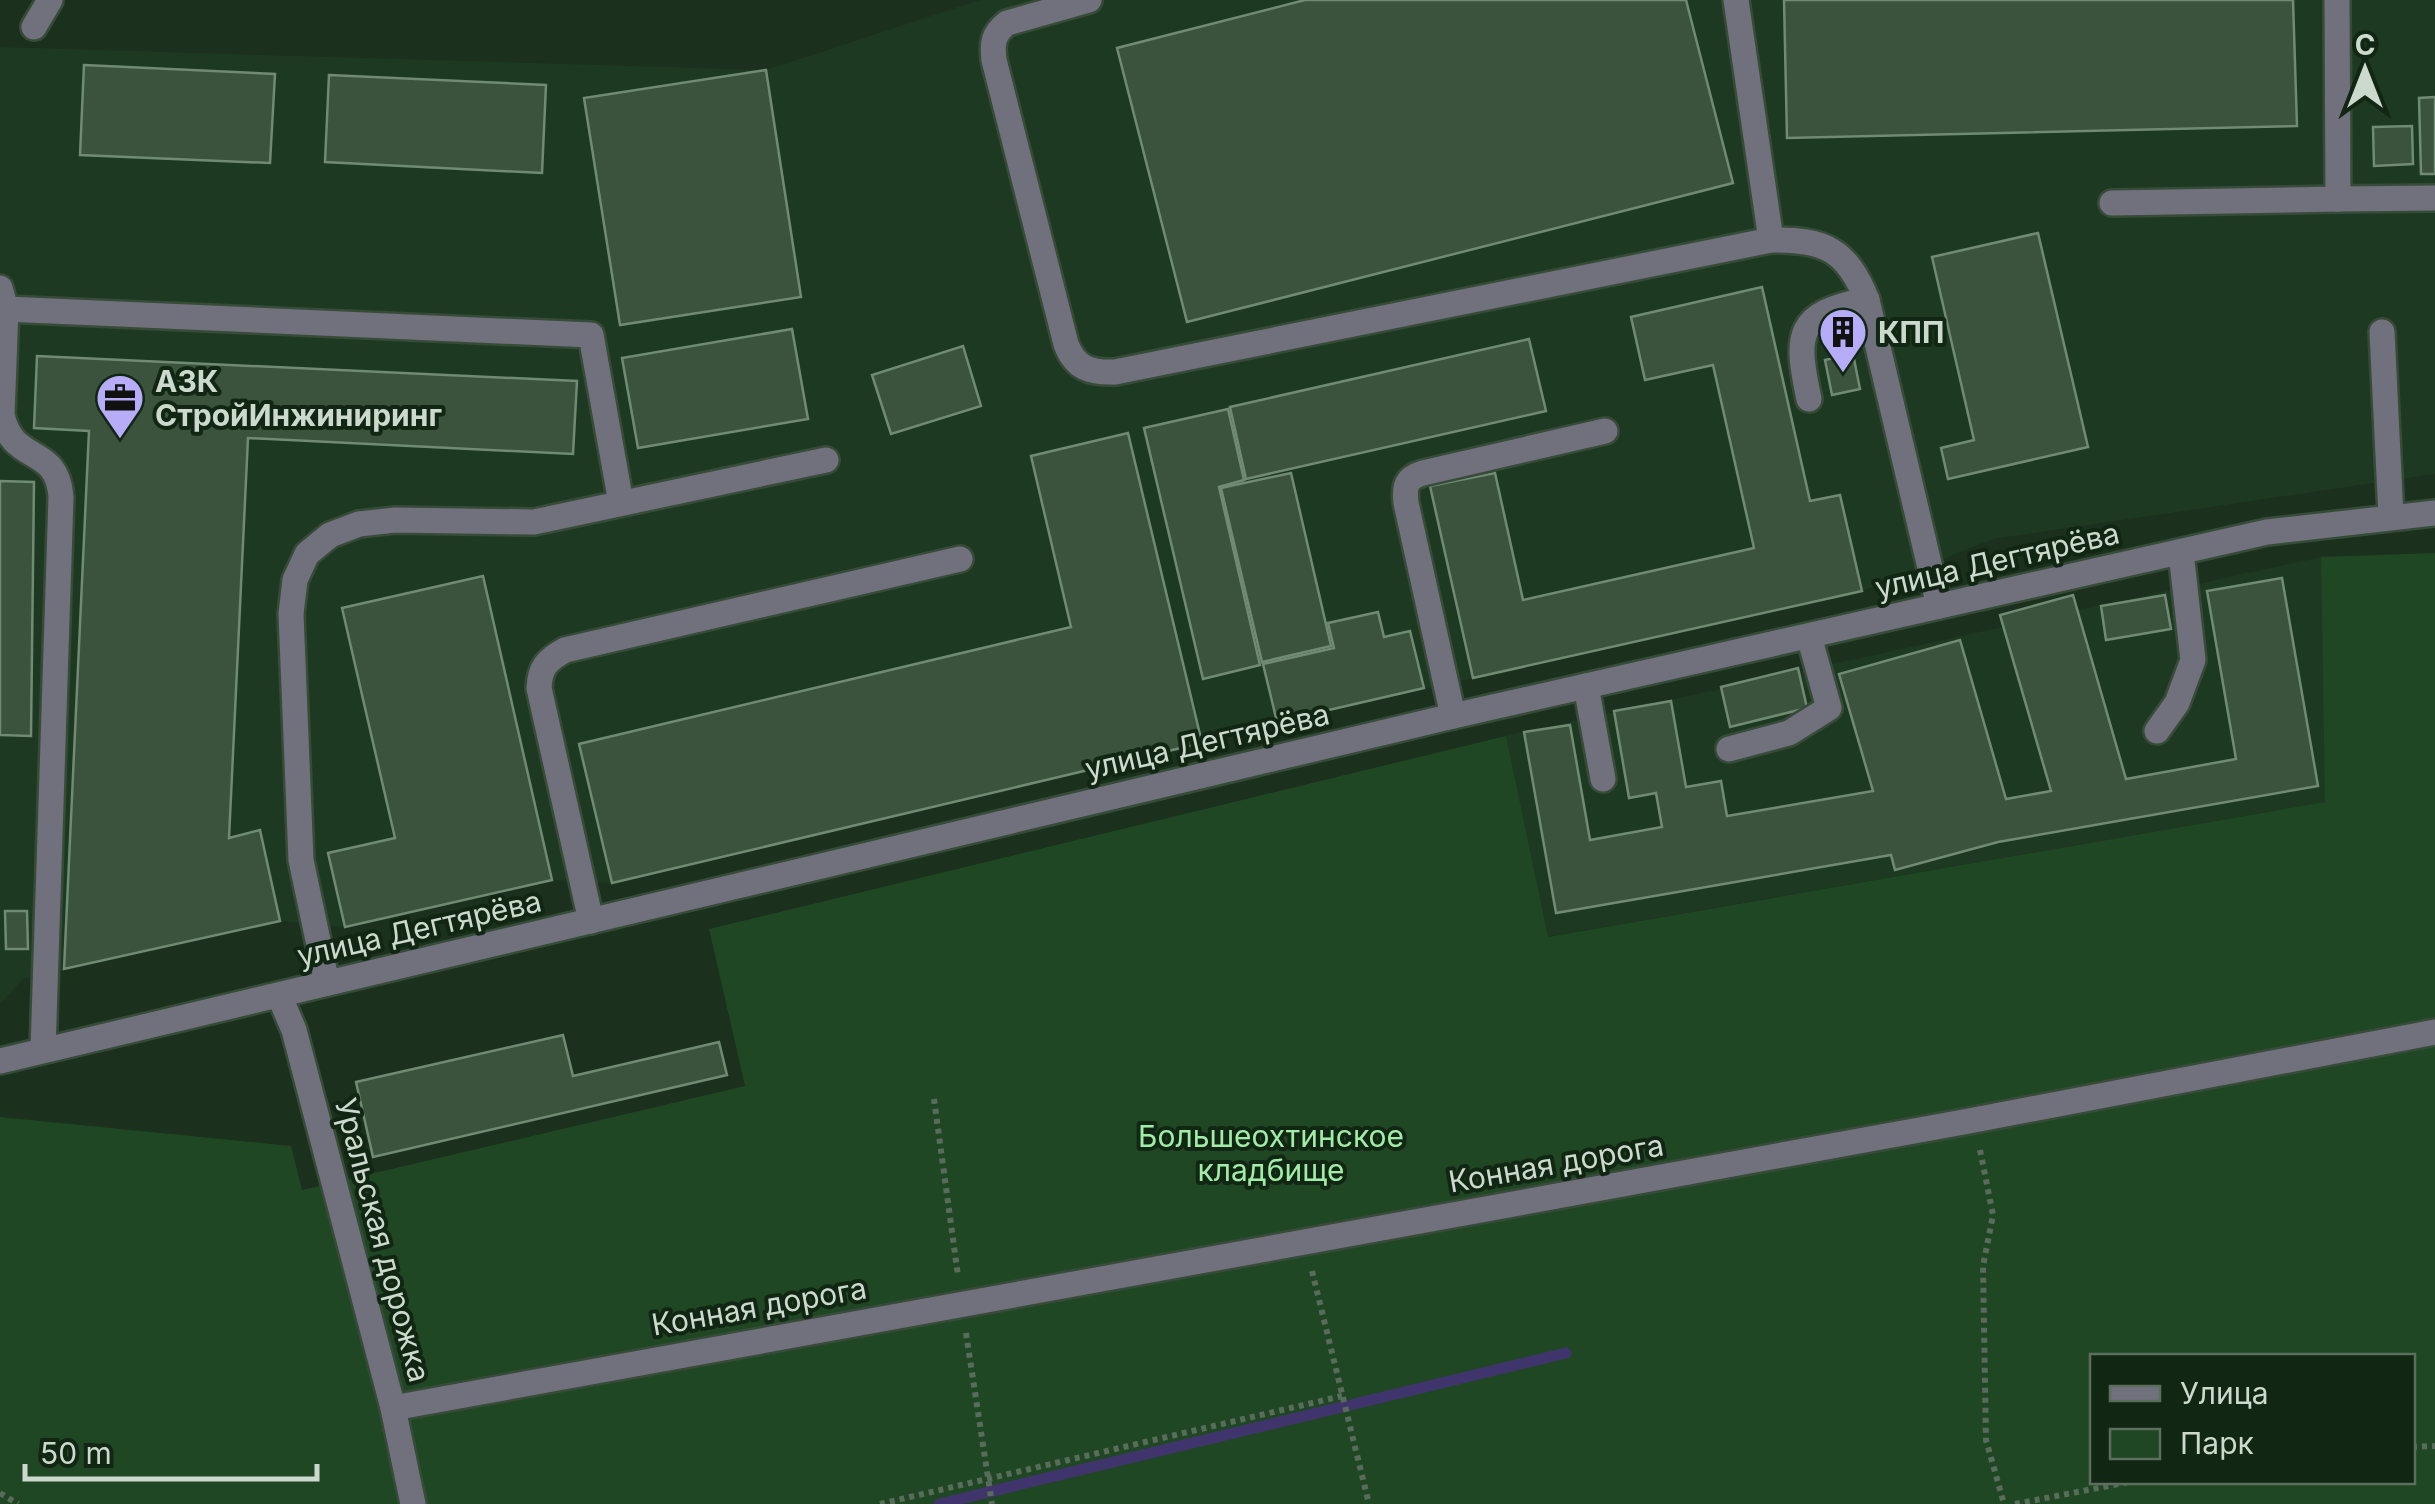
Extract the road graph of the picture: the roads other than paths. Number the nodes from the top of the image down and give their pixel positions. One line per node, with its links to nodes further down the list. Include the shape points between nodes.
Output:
1 (50, 0): 5 (street)
2 (1089, 0): 9 (street, via 1007,23 992,44 1066,344 1083,369 1115,372)
3 (1736, 0): 9 (street)
4 (2337, 0): 7 (street)
5 (34, 27)
6 (2435, 198): 7 (street)
7 (2338, 199): 8 (street)
8 (2112, 203)
9 (1771, 240): 11 (street, via 1796,240 1842,255)
10 (3, 298): 16 (street, via 591,336); 32 (street, via 5,430 49,462 61,497)
11 (1867, 300): 13 (street, via 1830,308 1808,327 1800,350); 21 (street)
12 (2382, 332): 18 (street)
13 (1809, 400)
14 (1605, 431): 24 (street, via 1422,473 1406,484)
15 (826, 460): 16 (street)
16 (621, 503): 29 (street, via 534,522 359,524 330,535 308,554 295,580 292,614 300,860)
17 (2435, 514): 18 (street, улица Дегтярёва)
18 (2391, 516): 19 (street, улица Дегтярёва, via 2266,532)
19 (2181, 552): 21 (street, улица Дегтярёва); 25 (street, via 2192,660 2177,703)
20 (960, 559): 28 (street, via 565,650 550,659 540,671 539,688)
21 (1939, 606): 22 (street, улица Дегтярёва)
22 (1809, 636): 23 (street, улица Дегтярёва); 26 (street, via 1829,708 1790,733)
23 (1586, 686): 24 (street, улица Дегтярёва); 27 (street)
24 (1453, 716): 28 (street, улица Дегтярёва)
25 (2156, 731)
26 (1729, 750)
27 (1603, 780)
28 (591, 920): 29 (street, улица Дегтярёва)
29 (328, 983): 30 (street, улица Дегтярёва)
30 (279, 995): 32 (street, улица Дегтярёва); 34 (street, Уральская дорожка, via 294,1030)
31 (2435, 1032): 34 (street, Конная дорога)
32 (43, 1050): 33 (street, улица Дегтярёва)
33 (0, 1060)
34 (393, 1408): 35 (street, Уральская дорожка)
35 (413, 1504)

